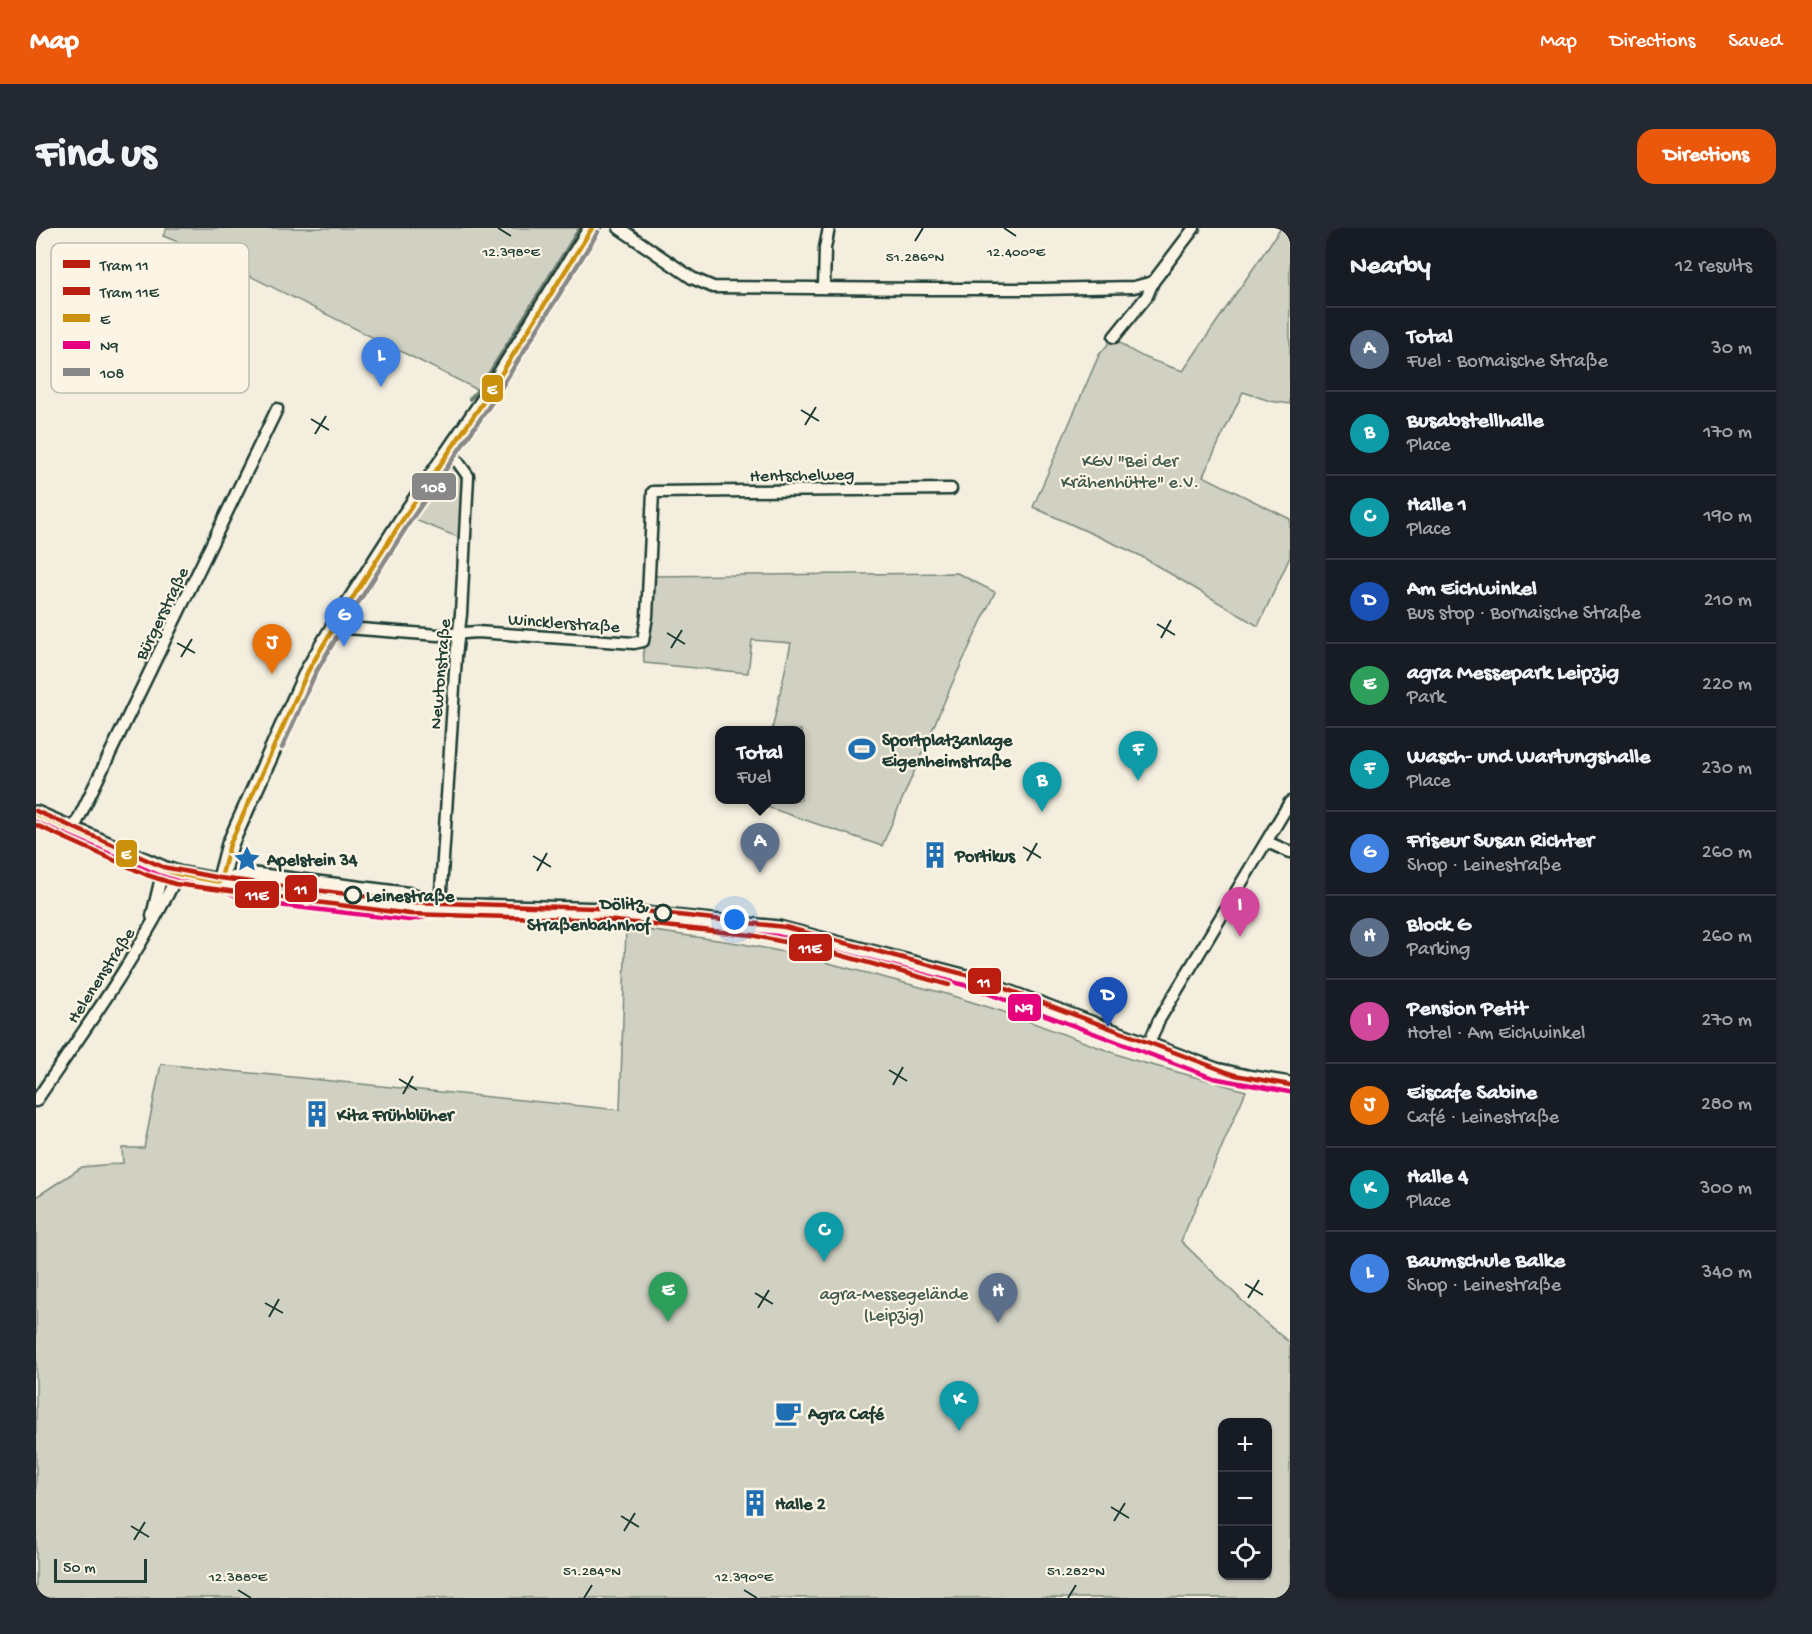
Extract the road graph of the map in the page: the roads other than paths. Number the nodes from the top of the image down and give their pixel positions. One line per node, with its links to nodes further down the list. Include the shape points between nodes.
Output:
1 (592, 228): 9 (main road)
2 (619, 228): 6 (street, via 692,279 713,287)
3 (829, 228): 6 (street)
4 (1194, 228): 5 (street)
5 (1152, 282): 6 (street, via 1125,288); 7 (street, via 1147,296)
6 (824, 287)
7 (1114, 337)
8 (278, 409): 16 (street, Bürgerstraße)
9 (450, 451): 12 (main road); 13 (street, Newtonstraße, via 468,476)
10 (951, 489): 11 (street, Hentschelweg)
11 (653, 492): 13 (street, Wincklerstraße, via 643,641)
12 (334, 627): 13 (street, Wincklerstraße); 21 (main road, via 308,671 230,844)
13 (459, 634): 22 (street, Newtonstraße)
14 (1290, 802): 17 (street)
15 (36, 814): 16 (main road)
16 (73, 830): 19 (main road)
17 (1267, 842): 18 (street); 24 (street, via 1159,1020)
18 (1290, 852)
19 (163, 869): 20 (main road); 23 (street, Helenenstraße)
20 (178, 874): 21 (main road); 23 (street, Helenenstraße)
21 (220, 882): 22 (main road, via 253,895 378,910 410,913)
22 (440, 906): 24 (main road, via 606,911 778,929 970,980)
23 (152, 925): 26 (street, Helenenstraße)
24 (1148, 1046): 25 (main road, via 1216,1071)
25 (1290, 1085)
26 (36, 1101)

